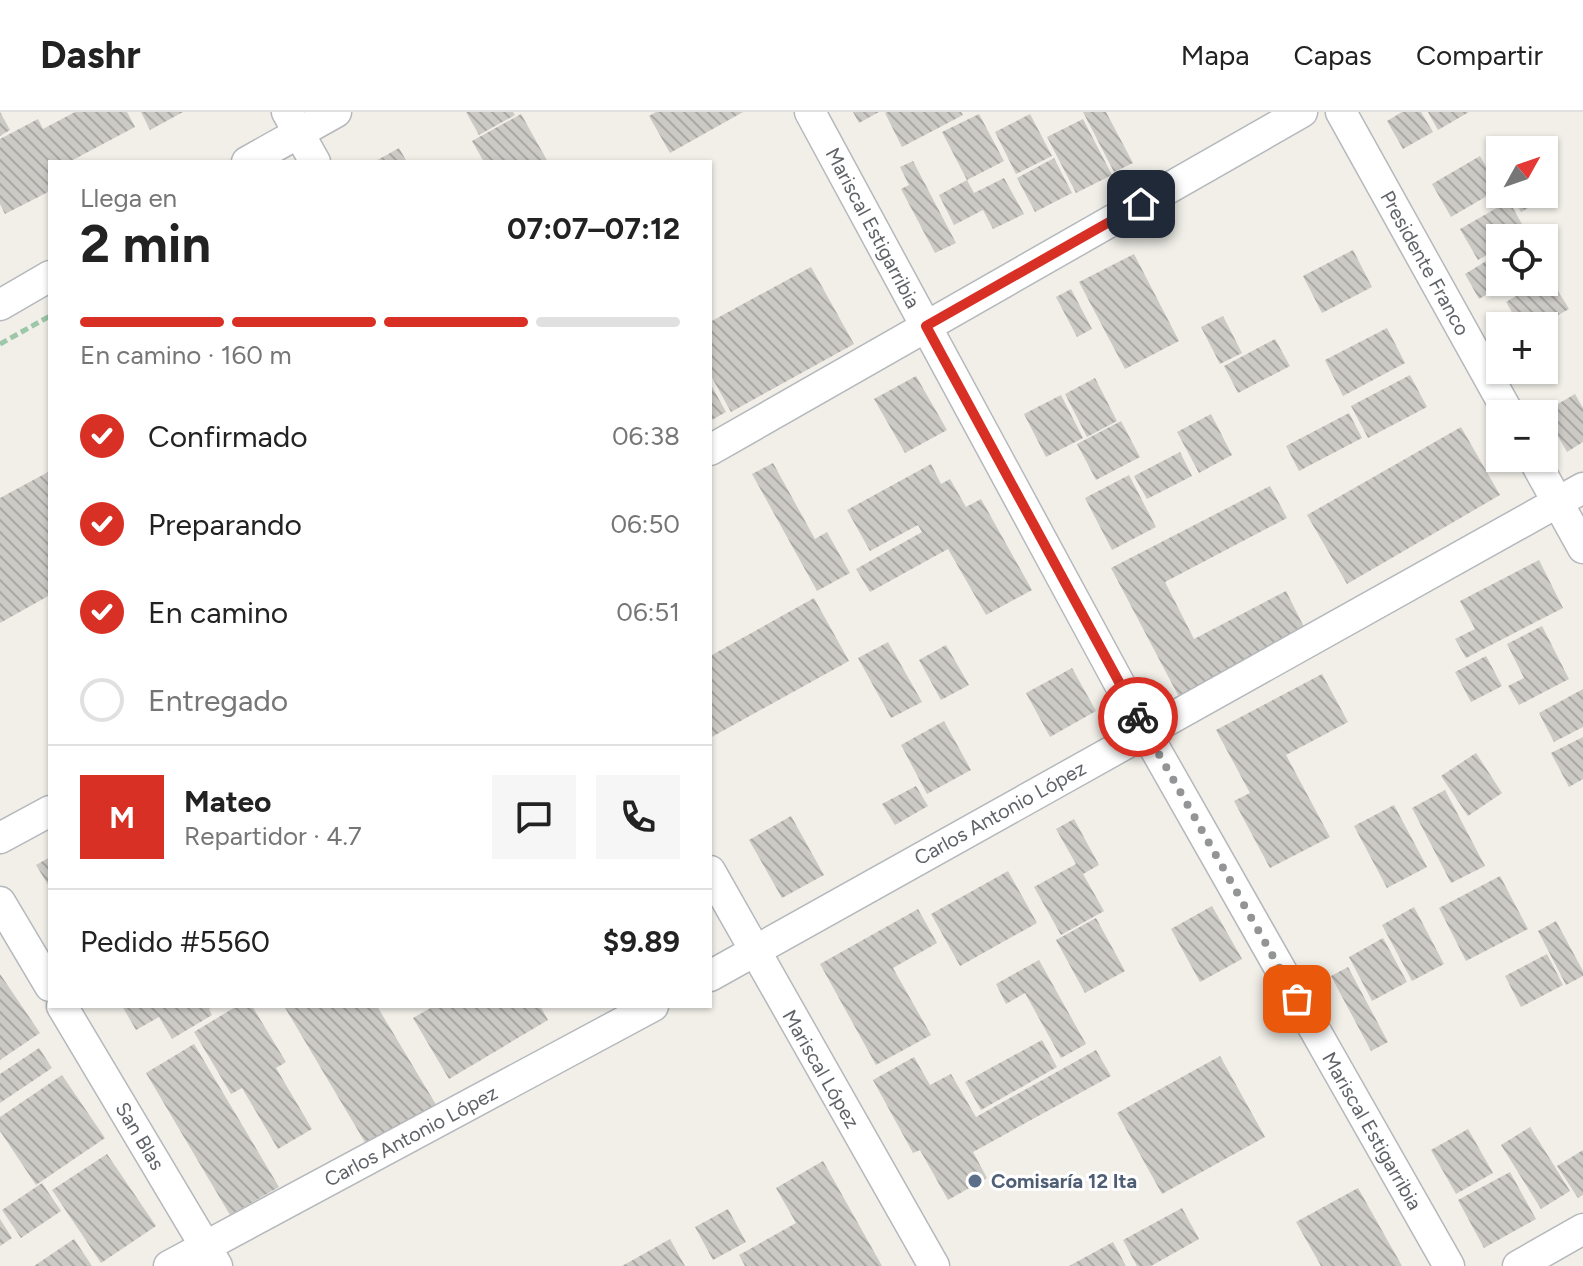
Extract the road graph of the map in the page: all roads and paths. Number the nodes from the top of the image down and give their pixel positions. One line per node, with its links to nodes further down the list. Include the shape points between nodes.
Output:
1 (336, 112): 5 (street)
2 (810, 112): 11 (street, Mariscal Estigarribia)
3 (1302, 112): 11 (street)
4 (1341, 112): 13 (street, Presidente Franco)
5 (293, 122): 6 (street); 7 (street)
6 (249, 160)
7 (314, 160)
8 (48, 277): 9 (street)
9 (0, 305)
10 (48, 317): 12 (path)
11 (926, 326): 14 (street); 18 (street, Mariscal Estigarribia)
12 (0, 344)
13 (1501, 400)
14 (712, 449)
15 (1547, 472): 16 (street)
16 (1570, 495): 17 (street); 18 (street, Carlos Antonio López)
17 (1583, 548)
18 (1145, 731): 23 (street, Carlos Antonio López); 32 (street, Mariscal Estigarribia)
19 (48, 812): 20 (street)
20 (0, 838)
21 (712, 875): 23 (street, Mariscal López)
22 (0, 902): 25 (street)
23 (755, 952): 24 (street, Carlos Antonio López); 31 (street, Mariscal López)
24 (712, 975)
25 (48, 983)
26 (63, 1008): 29 (street, San Blas)
27 (649, 1008): 29 (street, Carlos Antonio López)
28 (1583, 1229): 33 (street)
29 (211, 1256): 30 (street, Carlos Antonio López)
30 (169, 1266)
31 (934, 1266)
32 (1449, 1266)
33 (1518, 1266)

